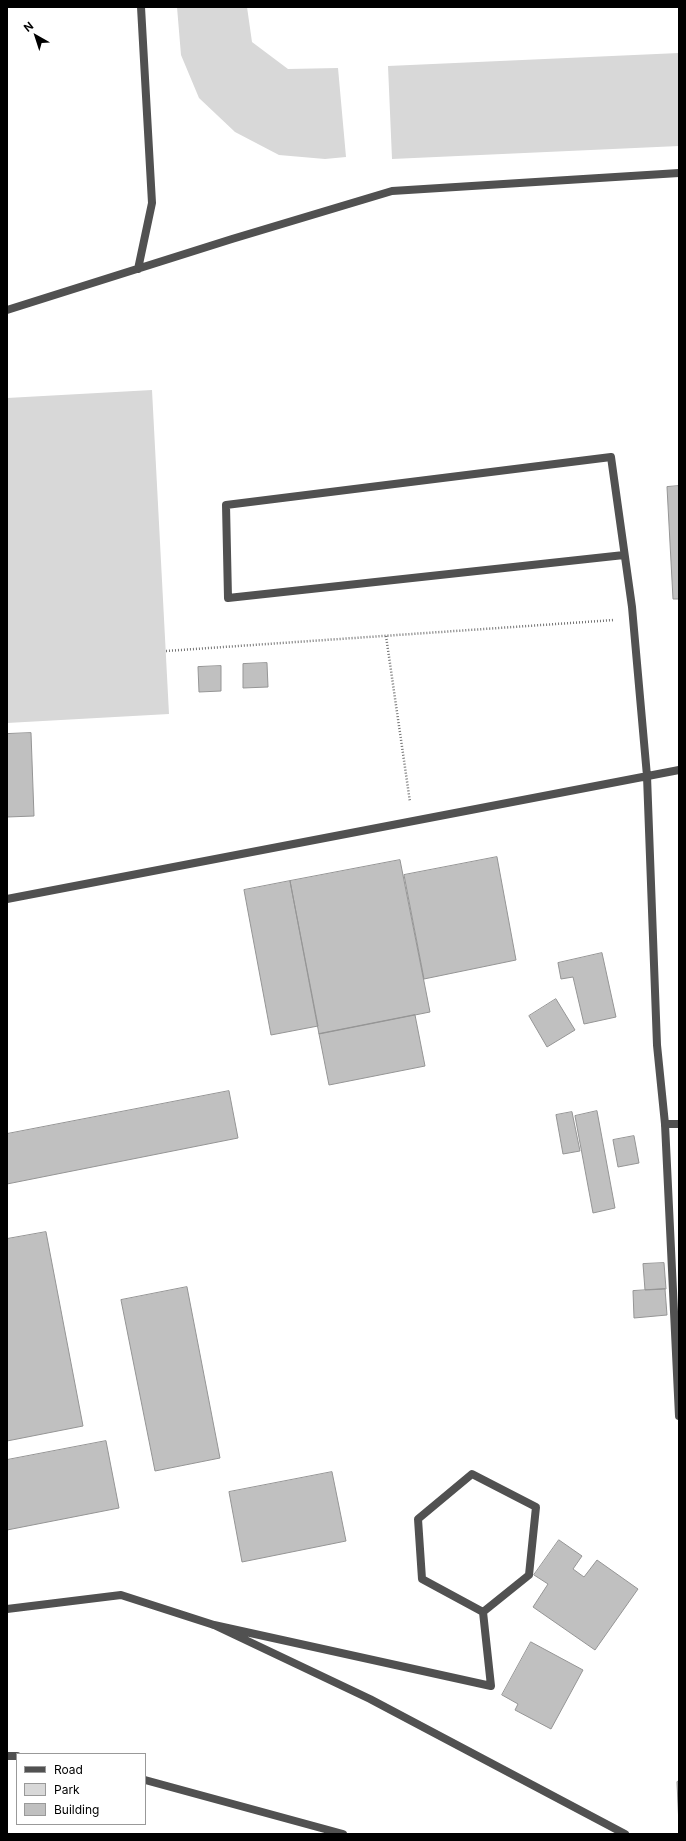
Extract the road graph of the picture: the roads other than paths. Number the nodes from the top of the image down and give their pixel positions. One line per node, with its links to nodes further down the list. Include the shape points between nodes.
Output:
1 (141, 7): 3 (street, via 152,203)
2 (679, 173): 3 (street, via 392,191)
3 (138, 269): 4 (street)
4 (7, 310)
5 (624, 555): 5 (street, via 611,457 226,505 228,598); 7 (street, via 633,619)
6 (679, 770): 7 (street)
7 (648, 776): 8 (street); 9 (street, via 657,1045)
8 (7, 899)
9 (664, 1124): 10 (street); 11 (street)
10 (679, 1124)
11 (679, 1416)
12 (7, 1608): 14 (street, via 121,1595)
13 (483, 1612): 13 (street, via 529,1575 536,1507 472,1474 418,1519 422,1579); 14 (street, via 490,1686)
14 (214, 1625): 17 (street, via 370,1699)
15 (146, 1780): 16 (street)
16 (343, 1834)
17 (625, 1834)

